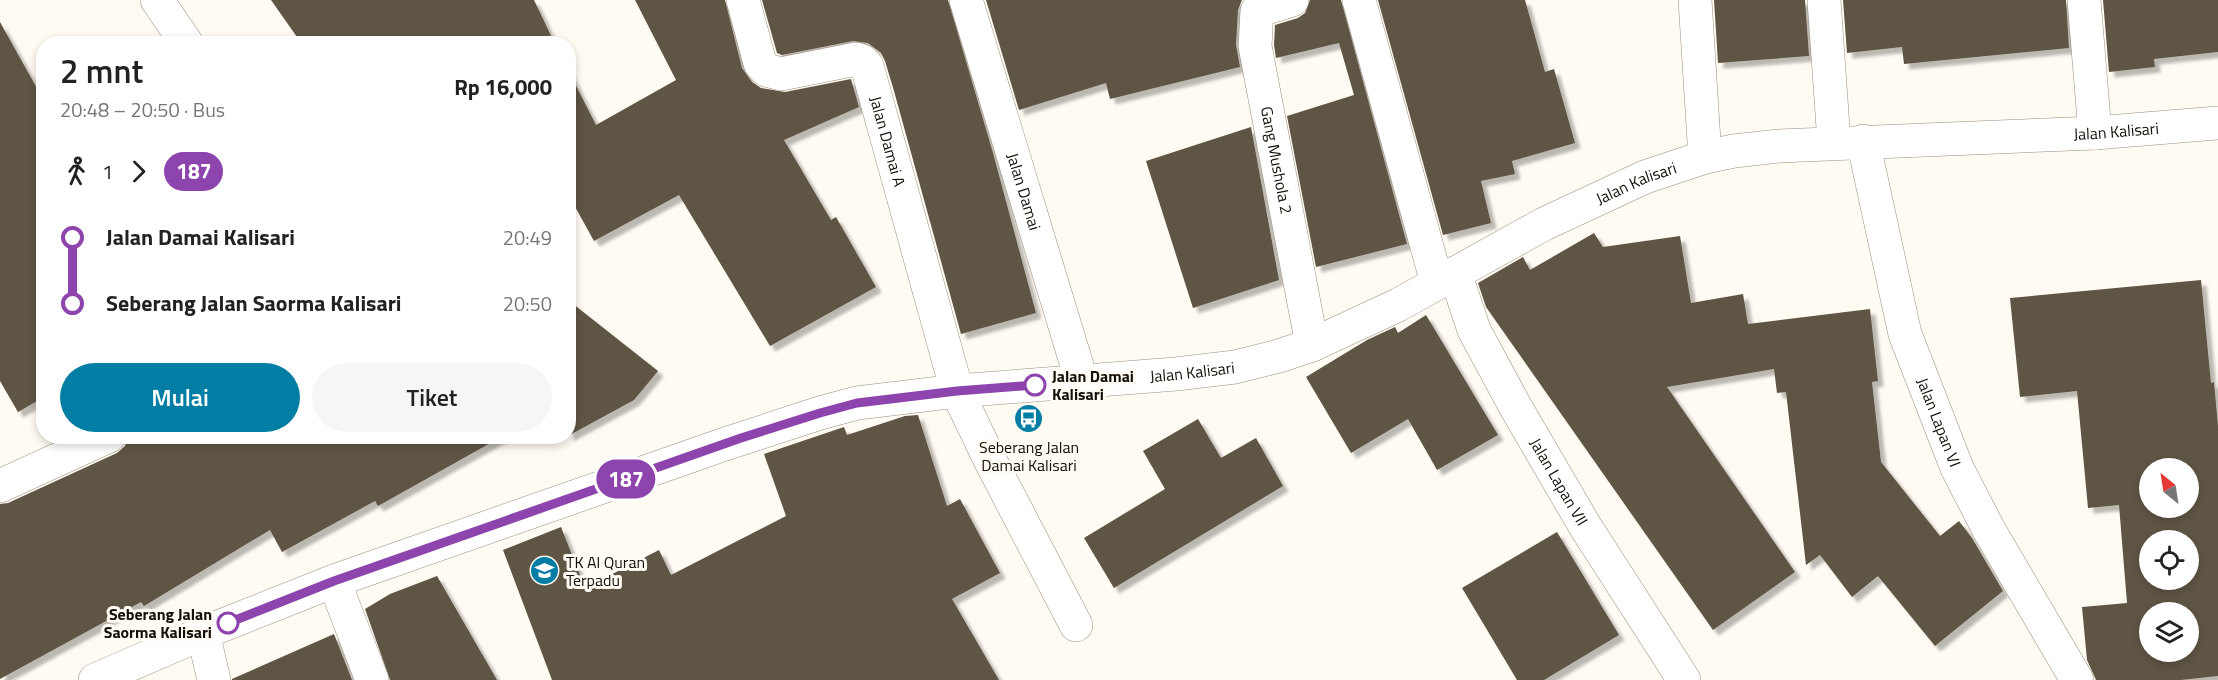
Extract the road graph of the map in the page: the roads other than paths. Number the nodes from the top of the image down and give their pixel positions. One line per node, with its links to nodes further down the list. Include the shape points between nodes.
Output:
1 (157, 0): 9 (street)
2 (743, 0): 17 (street, Jalan Damai A, via 759,63 766,70 781,74 856,59 867,66)
3 (966, 0): 16 (street, Jalan Damai)
4 (1292, 0): 15 (street, Gang Mushola 2, via 1257,11 1255,46)
5 (1359, 0): 14 (street)
6 (1695, 0): 13 (street)
7 (1824, 0): 12 (street, Jalan Lapan VI)
8 (2084, 0): 11 (street)
9 (182, 36)
10 (2218, 123): 11 (street, Jalan Kalisari)
11 (2095, 134): 12 (street, Jalan Kalisari)
12 (1849, 142): 13 (street, Jalan Kalisari); 27 (street, Jalan Lapan VI, via 1905,333 1957,468)
13 (1705, 157): 14 (street, Jalan Kalisari, via 1645,177 1589,202)
14 (1446, 278): 15 (street, Jalan Kalisari); 26 (street, Jalan Lapan VII, via 1585,526)
15 (1311, 345): 16 (street, Jalan Kalisari, via 1235,367)
16 (1082, 382): 17 (street, Jalan Kalisari)
17 (957, 391): 20 (street, Jalan Kalisari, via 857,403 811,416); 21 (street)
18 (88, 444): 19 (street)
19 (3, 477)
20 (334, 581): 22 (street, Jalan Kalisari); 25 (street)
21 (1076, 625)
22 (203, 633): 23 (street, Jalan Kalisari); 24 (street)
23 (95, 680)
24 (214, 680)
25 (372, 680)
26 (1684, 680)
27 (2077, 680)

